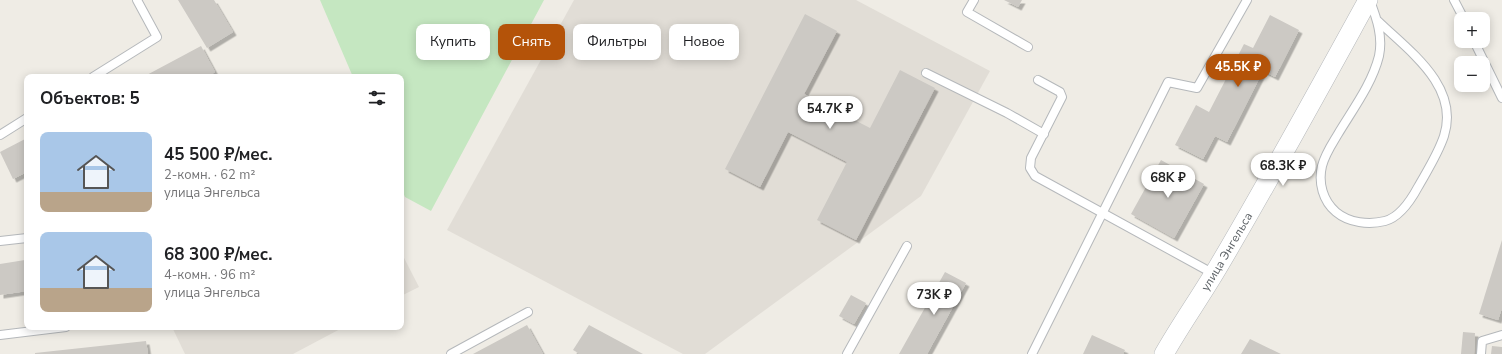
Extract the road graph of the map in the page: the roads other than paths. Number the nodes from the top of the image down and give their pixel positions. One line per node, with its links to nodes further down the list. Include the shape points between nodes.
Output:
1 (137, 0): 11 (lane, via 157,37)
2 (974, 0): 8 (lane, via 967,12)
3 (1247, 0): 17 (lane, via 1197,88 1168,82)
4 (1369, 0): 7 (lane); 21 (street, улица Энгельса, via 1278,165)
5 (1454, 0): 6 (lane)
6 (1460, 12)
7 (1378, 21): 7 (lane, via 1379,55 1372,76 1327,152 1321,180 1322,193 1329,206 1340,216 1372,224 1387,221 1396,215 1413,196 1444,136 1447,118 1445,100 1436,80)
8 (1028, 47)
9 (1477, 48): 13 (lane)
10 (926, 73): 15 (lane)
11 (98, 74)
12 (1038, 80): 15 (lane, via 1060,92 1062,97)
13 (1502, 98)
14 (24, 120): 16 (lane)
15 (1044, 134): 17 (lane, via 1032,158 1030,168 1035,176)
16 (0, 135)
17 (1102, 213): 21 (lane); 28 (lane)
18 (24, 238): 19 (lane)
19 (0, 241)
20 (907, 246): 27 (lane)
21 (1214, 274): 29 (street, улица Энгельса)
22 (528, 312): 26 (lane)
23 (41, 330): 24 (lane)
24 (0, 335)
25 (1502, 335): 30 (lane, via 1482,340)
26 (451, 354)
27 (847, 354)
28 (1032, 354)
29 (1164, 354)
30 (1481, 354)

